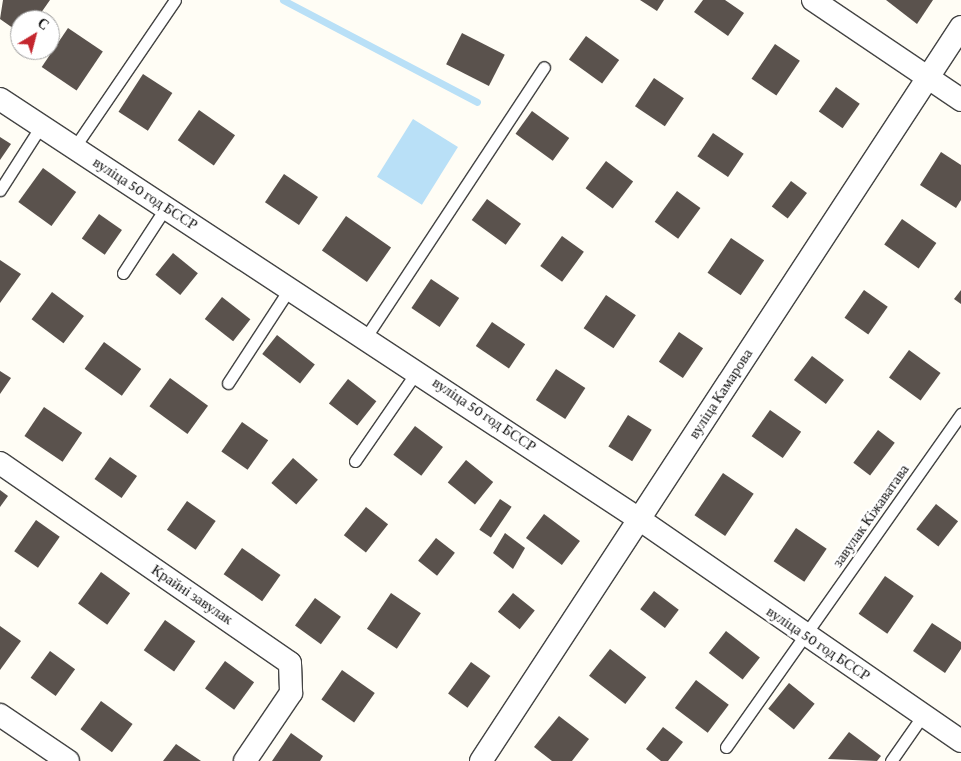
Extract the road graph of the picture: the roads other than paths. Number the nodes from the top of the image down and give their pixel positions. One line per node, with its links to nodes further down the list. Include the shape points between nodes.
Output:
1 (174, 0): 9 (lane)
2 (813, 0): 5 (street)
3 (961, 26): 5 (street, вуліца Камарова)
4 (544, 67): 14 (lane)
5 (928, 78): 7 (street); 20 (street, вуліца Камарова)
6 (0, 99): 8 (street, вуліца 50 год БССР)
7 (961, 100)
8 (41, 126): 9 (street, вуліца 50 год БССР); 10 (lane)
9 (74, 148): 11 (street, вуліца 50 год БССР)
10 (0, 190)
11 (166, 207): 12 (lane); 13 (street, вуліца 50 год БССР)
12 (123, 273)
13 (290, 288): 14 (street, вуліца 50 год БССР); 16 (lane)
14 (366, 337): 15 (street, вуліца 50 год БССР)
15 (417, 371): 18 (lane); 20 (street, вуліца 50 год БССР)
16 (228, 383)
17 (961, 414): 21 (lane, завулак Кіжаватава)
18 (355, 461)
19 (0, 463): 27 (street, Крайні завулак, via 290,663 291,693)
20 (639, 518): 21 (street, вуліца 50 год БССР); 28 (street, вуліца Камарова)
21 (804, 635): 23 (street, вуліца 50 год БССР); 25 (lane, завулак Кіжаватава)
22 (0, 715): 26 (street)
23 (923, 715): 24 (street, вуліца 50 год БССР); 29 (lane)
24 (961, 741)
25 (726, 747)
26 (68, 761)
27 (244, 761)
28 (480, 761)
29 (891, 761)

